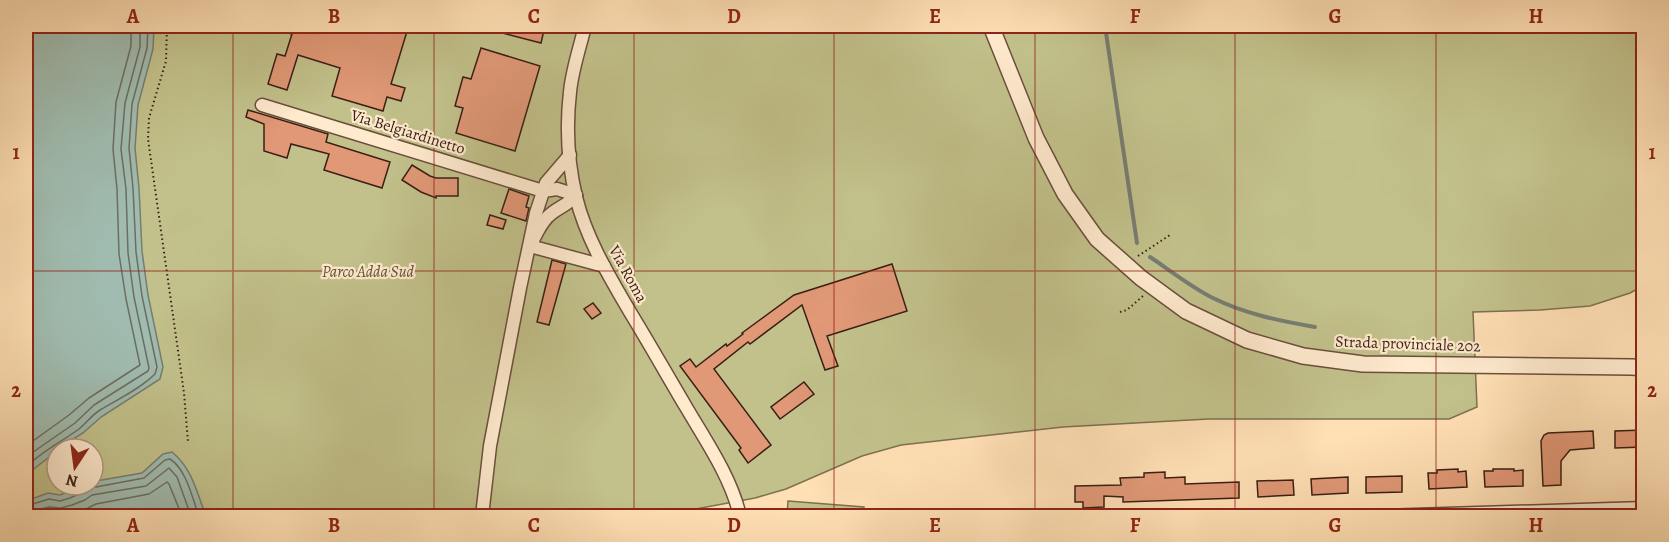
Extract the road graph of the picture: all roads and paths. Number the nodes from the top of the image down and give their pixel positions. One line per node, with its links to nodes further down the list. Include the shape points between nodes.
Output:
1 (167, 26): 17 (path, via 166,61 149,118 148,139)
2 (585, 26): 5 (street, Via Roma, via 570,89)
3 (991, 26): 12 (street, Strada provinciale 202, via 1036,138 1065,194 1097,239)
4 (262, 105): 6 (street, Via Belgiardinetto)
5 (570, 155): 6 (street); 7 (street, Via Roma)
6 (543, 191): 7 (street, via 557,189); 8 (street, via 551,201); 11 (street)
7 (576, 195): 8 (street); 9 (street, Via Roma)
8 (564, 207): 9 (street); 11 (street, via 545,219)
9 (581, 214): 13 (street, Via Roma)
10 (1170, 235): 12 (path)
11 (530, 246): 13 (street); 19 (street, via 490,446)
12 (1126, 265): 14 (street, Strada provinciale 202)
13 (604, 266): 20 (street, Via Roma, via 717,460)
14 (1152, 287): 15 (path); 16 (street, Strada provinciale 202, via 1186,311 1247,340 1303,356 1363,364)
15 (1120, 312)
16 (1640, 367)
17 (188, 442)
18 (1644, 508): 21 (street)
19 (482, 516)
20 (740, 516)
21 (1382, 516)

